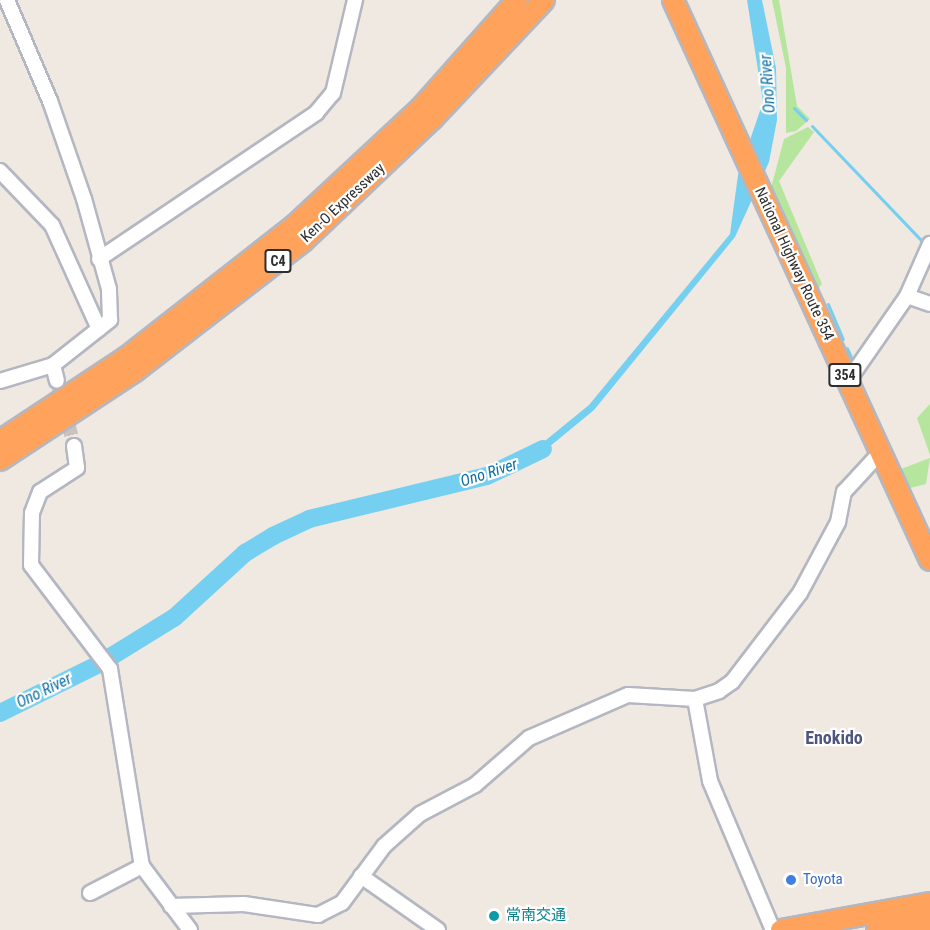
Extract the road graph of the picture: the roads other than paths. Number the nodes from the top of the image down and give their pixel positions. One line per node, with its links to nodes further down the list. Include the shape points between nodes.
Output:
1 (7, 0): 8 (street, via 51,100)
2 (355, 0): 8 (street, via 333,93 316,113)
3 (544, 0): 19 (highway, Ken-O Expressway / C4, via 303,241 135,371)
4 (673, 0): 15 (highway, National Highway Route 354 / 354)
5 (513, 4): 16 (highway, Ken-O Expressway / C4, via 422,107 293,227 127,357)
6 (0, 171): 11 (street, via 52,225)
7 (930, 244): 9 (street)
8 (99, 259): 11 (street, via 110,320)
9 (908, 296): 10 (street); 15 (street)
10 (930, 304)
11 (99, 329): 12 (street)
12 (53, 365): 13 (street); 14 (street)
13 (0, 381)
14 (57, 381)
15 (848, 381): 18 (highway, National Highway Route 354 / 354)
16 (0, 441)
17 (74, 446): 23 (street, via 77,468 40,492 32,513 31,565 110,669)
18 (880, 453): 20 (highway, National Highway Route 354 / 354); 22 (street, via 844,492 838,522 800,592 732,682)
19 (0, 460)
20 (924, 533): 21 (highway, National Highway Route 354 / 354)
21 (930, 560)
22 (695, 699): 24 (street, via 628,695 545,729 475,785 420,814); 31 (street, via 710,781)
23 (142, 866): 25 (street); 27 (street)
24 (361, 876): 27 (street, via 342,903 318,915 243,904); 30 (street)
25 (90, 893)
26 (930, 903): 32 (highway)
27 (171, 906): 29 (street)
28 (930, 921): 33 (highway)
29 (190, 930)
30 (438, 930)
31 (773, 930)
32 (781, 930)
33 (877, 930)

